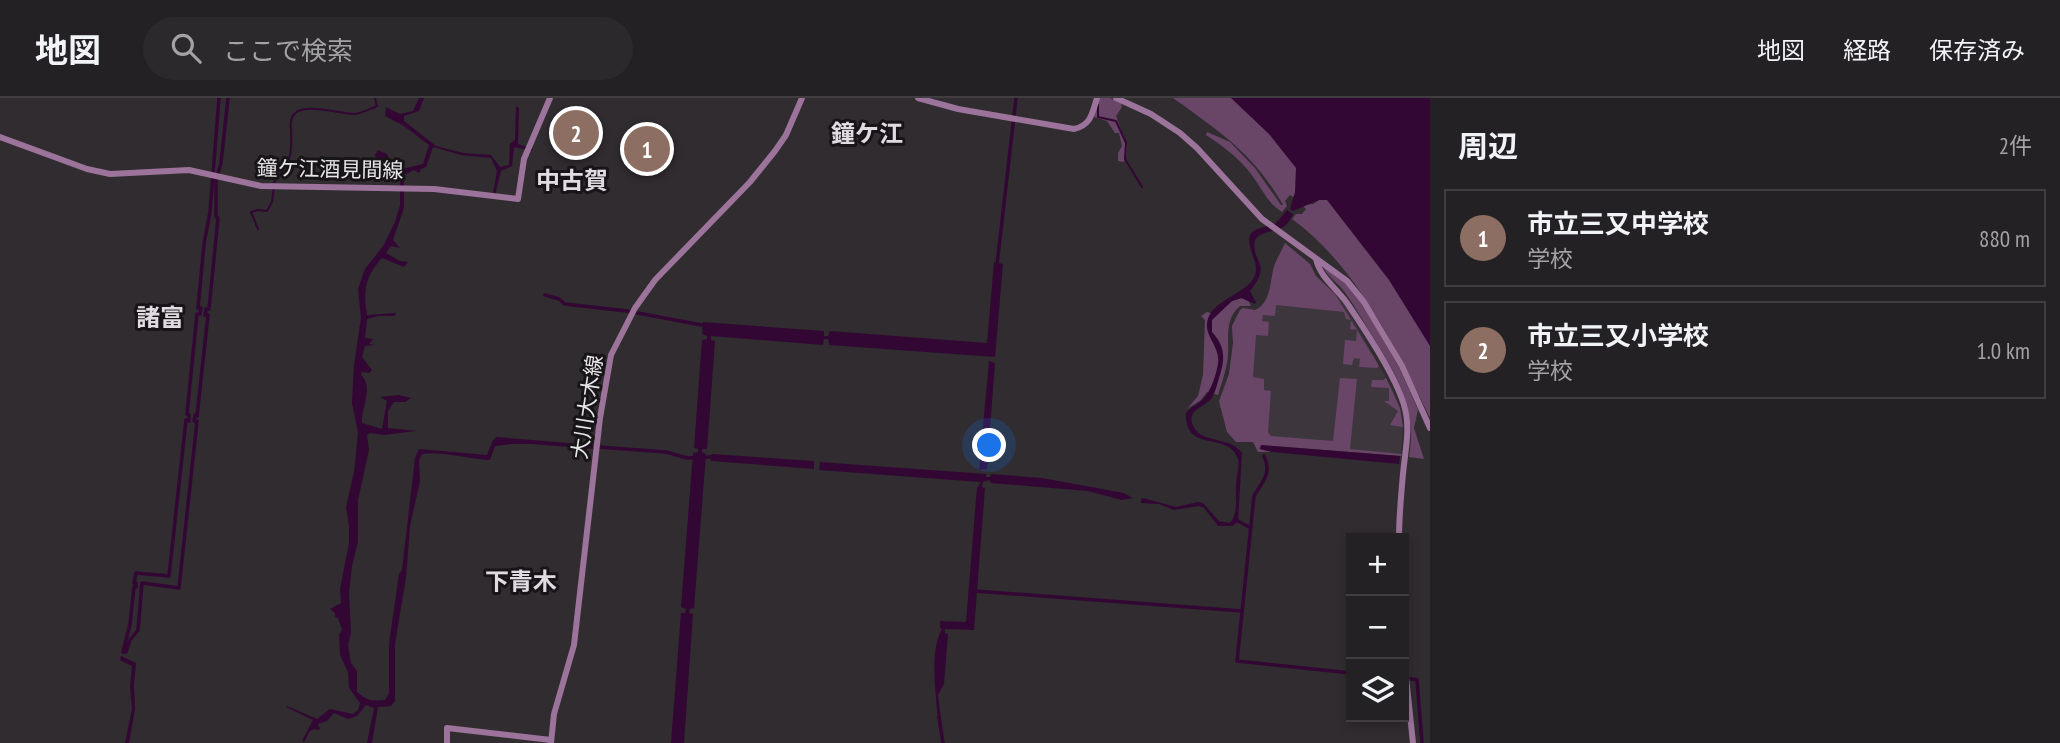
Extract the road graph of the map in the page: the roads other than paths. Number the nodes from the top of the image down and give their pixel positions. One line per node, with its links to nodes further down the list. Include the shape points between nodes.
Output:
1 (550, 98): 6 (main road, 鐘ケ江酒見間線, via 524,159 518,199 434,189 261,186 188,170 110,174)
2 (802, 98): 11 (main road, 大川大木線, via 786,135 750,182 655,281 611,355 574,645 554,714)
3 (918, 98): 4 (main road, via 1070,129 1084,127)
4 (1097, 98)
5 (1115, 98): 7 (main road, via 1180,133 1262,219)
6 (0, 136)
7 (1316, 259): 8 (main road, via 1347,281 1364,302 1402,366); 9 (main road, via 1321,274 1349,306 1405,407 1408,439)
8 (1430, 428)
9 (1399, 533)
10 (1404, 659): 13 (main road)
11 (551, 742): 12 (main road, 大川大木線, via 447,728)
12 (447, 743)
13 (1413, 743)

